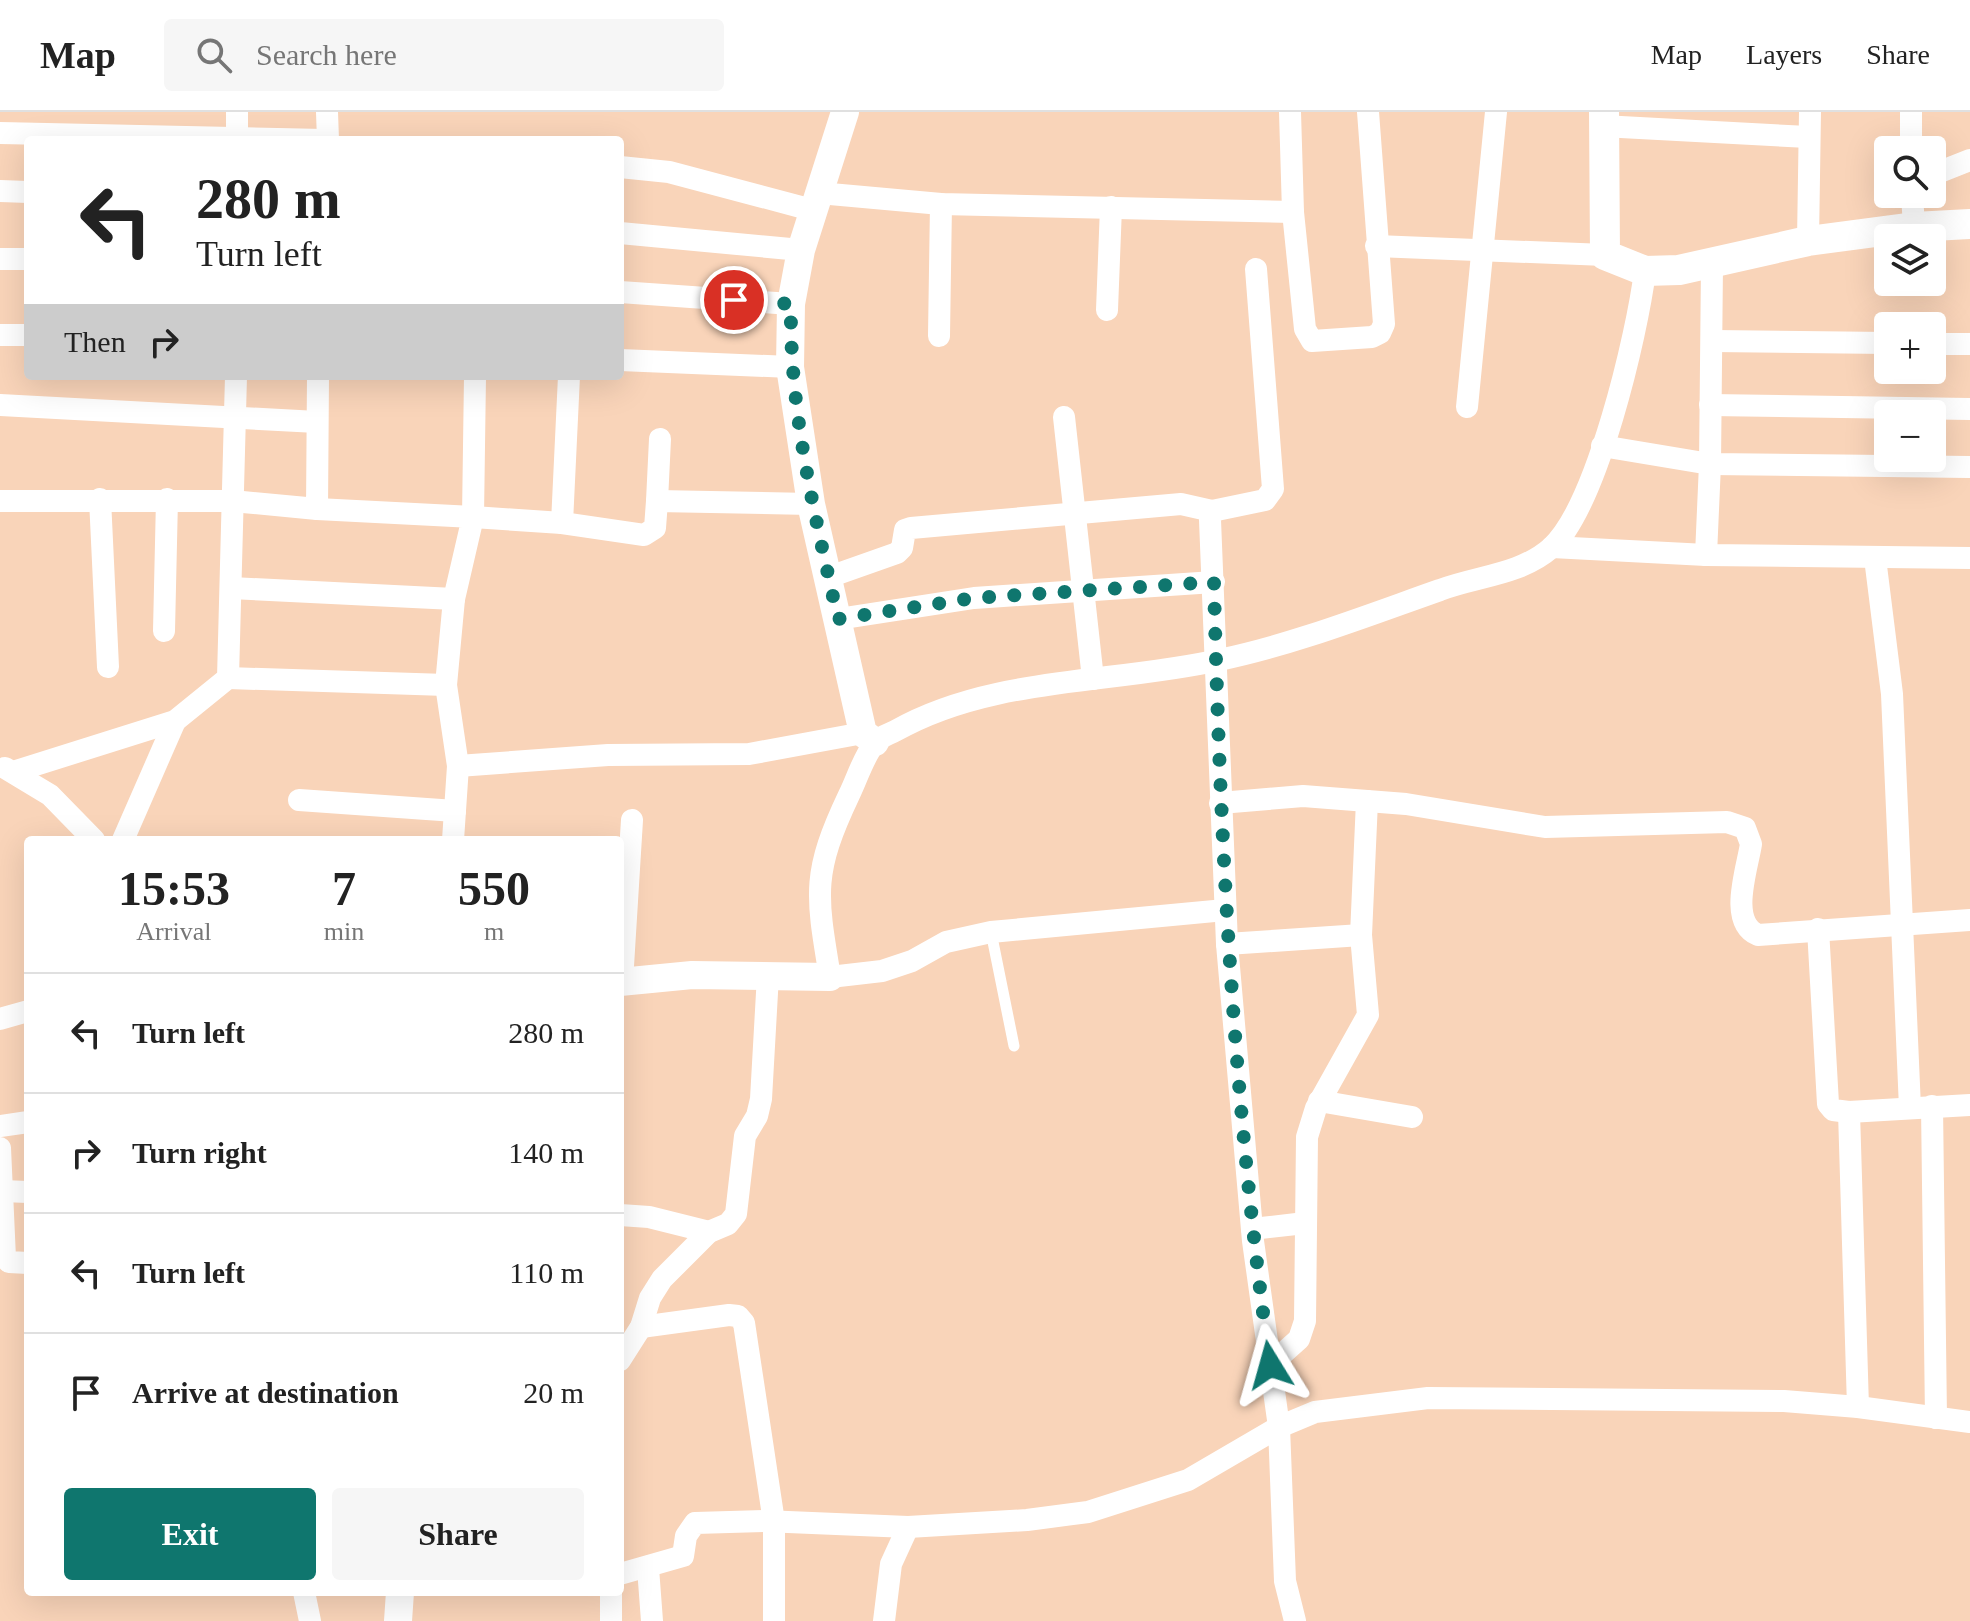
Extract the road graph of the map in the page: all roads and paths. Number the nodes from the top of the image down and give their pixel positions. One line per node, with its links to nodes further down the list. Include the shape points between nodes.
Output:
1 (237, 112): 14 (street)
2 (327, 112): 15 (street)
3 (845, 112): 23 (street)
4 (1290, 112): 26 (street)
5 (1368, 112): 32 (street)
6 (1496, 112): 34 (street)
7 (1772, 112): 12 (street)
8 (1810, 112): 17 (street)
9 (1911, 112): 16 (street)
10 (1603, 119): 12 (street); 35 (main road)
11 (0, 133): 13 (street)
12 (1771, 135): 17 (street)
13 (142, 136)
14 (237, 136)
15 (326, 136)
16 (1911, 136)
17 (1808, 137): 31 (street)
18 (1970, 160): 20 (street)
19 (624, 167): 23 (street)
20 (1946, 169)
21 (0, 191): 22 (street)
22 (24, 192)
23 (816, 202): 24 (street); 33 (street)
24 (941, 204): 25 (street); 46 (street)
25 (1111, 207): 26 (street); 43 (street)
26 (1293, 212): 32 (street, via 1305,329 1312,341 1380,333 1384,324)
27 (1970, 224): 28 (main road)
28 (1946, 225)
29 (1874, 232): 31 (main road)
30 (624, 233): 33 (street)
31 (1808, 241): 38 (main road)
32 (1376, 246): 34 (street)
33 (801, 250): 42 (street)
34 (1482, 251): 35 (street); 59 (street)
35 (1605, 255): 40 (main road)
36 (0, 259): 37 (street)
37 (24, 259)
38 (1712, 264): 40 (main road); 47 (street)
39 (1256, 269): 75 (street, via 1273,489 1265,500)
40 (1645, 271): 65 (street, via 1626,373)
41 (624, 292): 42 (street)
42 (791, 304): 52 (street)
43 (1107, 310)
44 (0, 335): 45 (street)
45 (24, 335)
46 (939, 336)
47 (1713, 341): 48 (street); 58 (street)
48 (1874, 343)
49 (1946, 344): 50 (street)
50 (1970, 344)
51 (624, 360): 52 (street)
52 (790, 367): 73 (street)
53 (236, 380): 62 (street)
54 (318, 380): 63 (street)
55 (475, 380): 77 (street)
56 (569, 380): 78 (street)
57 (0, 405): 62 (street)
58 (1710, 405): 60 (street); 66 (street)
59 (1467, 407)
60 (1970, 409)
61 (1064, 417): 76 (street)
62 (235, 418): 63 (street); 71 (street)
63 (317, 422): 74 (street)
64 (660, 439): 72 (street)
65 (1602, 446): 66 (street); 79 (street, via 1576,511)
66 (1710, 464): 67 (street); 80 (street)
67 (1970, 467)
68 (100, 499): 69 (street); 70 (street); 91 (street)
69 (167, 499): 71 (street); 89 (street)
70 (0, 501)
71 (232, 501): 74 (street); 85 (street)
72 (657, 501): 73 (street); 78 (street, via 655,528 644,535)
73 (811, 504): 83 (street)
74 (317, 509): 77 (street)
75 (1212, 511): 76 (street, via 1181,504); 84 (street)
76 (1073, 512): 83 (street, via 911,528 905,530 897,553); 86 (street)
77 (473, 517): 78 (street); 87 (street)
78 (562, 523)
79 (1552, 547): 80 (street); 90 (street, via 1523,567 1442,589 1303,639)
80 (1706, 555): 81 (street)
81 (1875, 558): 82 (street); 109 (street, via 1892,694)
82 (1970, 558)
83 (829, 577): 88 (street)
84 (1214, 582): 86 (street); 90 (street)
85 (231, 588): 87 (street); 92 (street)
86 (1083, 591): 88 (street, via 974,598); 93 (street)
87 (454, 599): 94 (street)
88 (838, 619): 96 (street)
89 (164, 631)
90 (1216, 661): 93 (street); 101 (street)
91 (108, 667)
92 (228, 678): 94 (street); 95 (street)
93 (1093, 679): 96 (street, via 953,704)
94 (446, 685): 97 (street)
95 (175, 721): 98 (street); 105 (street)
96 (869, 737): 97 (street, via 749,754 608,755); 116 (street, via 826,843 819,874)
97 (458, 766): 102 (street)
98 (6, 769): 104 (street, via 50,795)
99 (299, 800): 102 (street)
100 (1367, 801): 101 (street, via 1303,796); 110 (street, via 1545,827 1727,822 1745,828 1751,844 1741,912 1750,932); 112 (street)
101 (1220, 803): 107 (street)
102 (455, 811): 106 (street)
103 (632, 820): 113 (street)
104 (90, 836)
105 (125, 836)
106 (453, 836)
107 (1225, 910): 111 (street); 114 (street)
108 (1970, 920): 109 (street)
109 (1904, 922): 110 (street); 123 (street)
110 (1818, 929): 124 (street, via 1825,1094 1833,1110)
111 (991, 932): 116 (street, via 946,942 882,971); 120 (lane)
112 (1361, 935): 114 (street); 121 (street, via 1368,1015)
113 (624, 938)
114 (1227, 944): 133 (street)
115 (768, 975): 116 (street); 117 (street); 134 (street, via 761,1099 745,1136 739,1208 728,1224)
116 (830, 977)
117 (624, 982)
118 (24, 1012): 119 (street)
119 (0, 1019)
120 (1014, 1046)
121 (1319, 1101): 125 (street); 132 (street, via 1307,1137)
122 (1970, 1105): 123 (street)
123 (1921, 1107): 124 (street); 140 (street)
124 (1849, 1112): 139 (street)
125 (1412, 1117)
126 (24, 1123): 127 (street)
127 (0, 1126)
128 (0, 1148): 129 (street)
129 (2, 1191): 130 (street); 135 (street, via 5,1258)
130 (24, 1192)
131 (624, 1215): 134 (street)
132 (1305, 1223): 133 (street); 138 (street, via 1305,1321 1299,1339)
133 (1252, 1229): 138 (street)
134 (709, 1232): 136 (street, via 662,1279)
135 (24, 1263)
136 (641, 1327): 137 (street); 143 (street, via 729,1315 744,1323)
137 (624, 1354)
138 (1270, 1365): 142 (street)
139 (1858, 1407): 140 (street); 142 (street, via 1768,1401 1428,1398 1346,1405)
140 (1936, 1418): 141 (street)
141 (1970, 1422)
142 (1279, 1427): 144 (street, via 1188,1480 1145,1497 1027,1520); 154 (street, via 1285,1581)
143 (774, 1522): 144 (street); 145 (street, via 695,1523 686,1536 683,1556); 152 (street)
144 (908, 1527): 153 (street, via 891,1564)
145 (648, 1568): 146 (street); 151 (street)
146 (624, 1573)
147 (305, 1596): 149 (street)
148 (611, 1596): 150 (street)
149 (310, 1621)
150 (611, 1621)
151 (652, 1621)
152 (774, 1621)
153 (884, 1621)
154 (1295, 1621)

